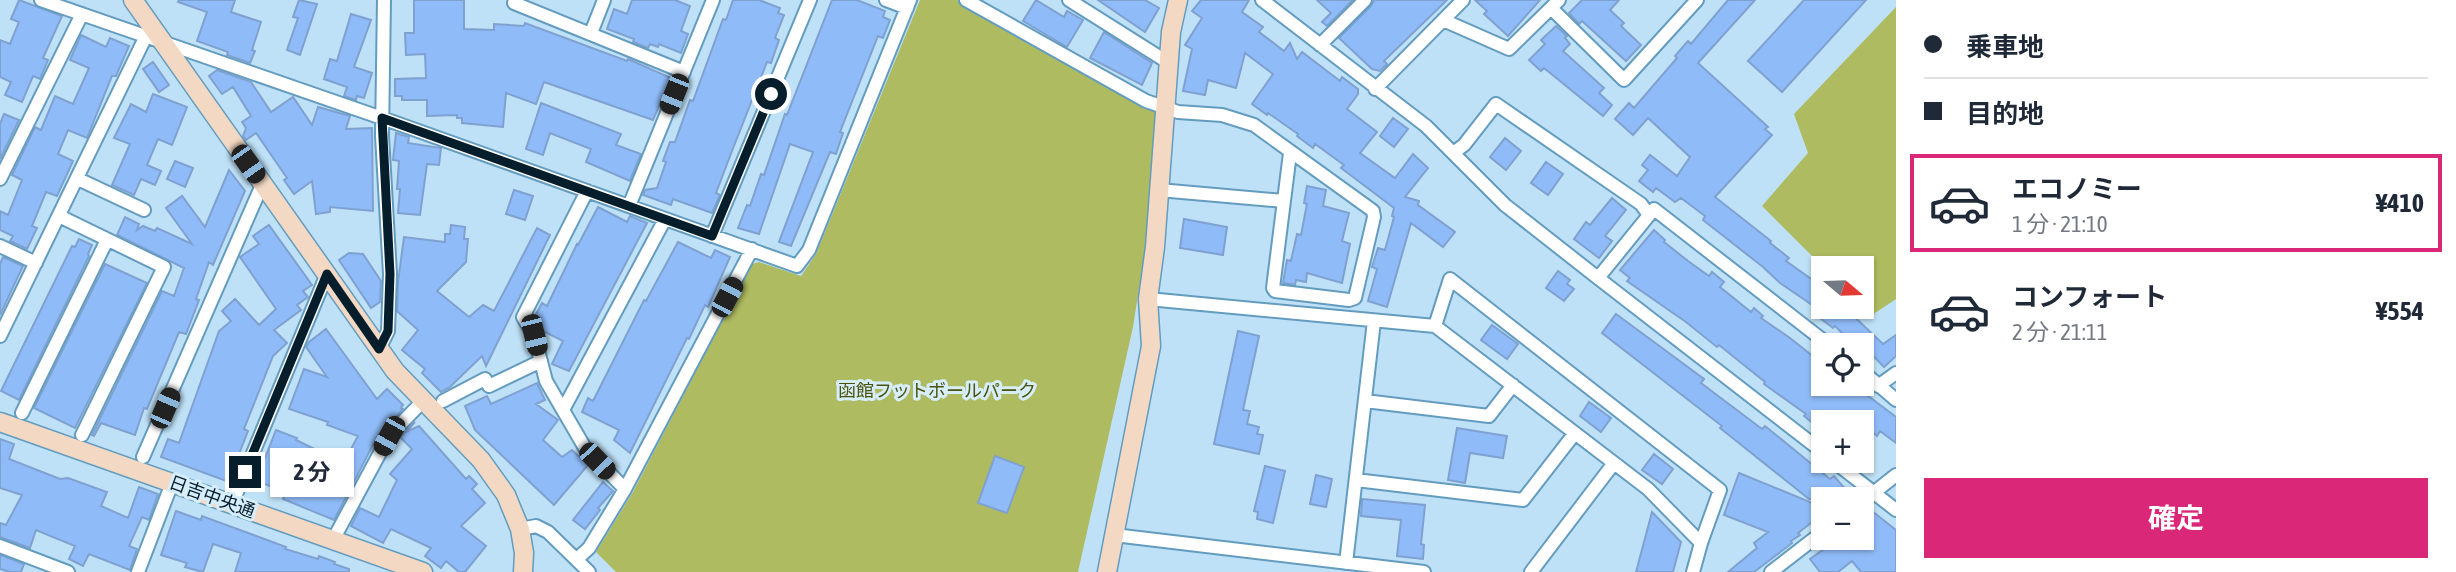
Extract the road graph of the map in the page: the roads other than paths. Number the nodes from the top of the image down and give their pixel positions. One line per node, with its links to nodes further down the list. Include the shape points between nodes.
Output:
1 (41, 0): 18 (street)
2 (133, 0): 21 (street)
3 (384, 0): 27 (street)
4 (515, 0): 20 (street)
5 (604, 0): 20 (street)
6 (713, 0): 24 (street)
7 (810, 0): 41 (street)
8 (886, 0): 16 (street)
9 (966, 0): 26 (street, via 1146,101)
10 (1069, 0): 23 (street)
11 (1262, 0): 22 (street)
12 (1365, 0): 22 (street)
13 (1463, 0): 19 (street)
14 (1697, 0): 17 (street, via 1624,80)
15 (1174, 2): 23 (street)
16 (908, 4): 44 (street, via 809,250 797,266)
17 (1555, 4): 19 (street, via 1509,49)
18 (82, 14): 21 (street); 30 (street)
19 (1443, 20): 25 (street)
20 (591, 33): 24 (street)
21 (155, 39): 27 (street); 31 (street); 32 (street)
22 (1321, 45): 25 (street)
23 (1169, 63): 26 (street)
24 (684, 72): 36 (street)
25 (1374, 89): 29 (street, via 1426,126)
26 (1166, 107): 28 (street, via 1254,125); 33 (street)
27 (382, 118): 34 (street); 53 (street, via 390,274 388,331)
28 (1290, 153): 35 (street); 35 (street, via 1373,211 1355,299 1275,291)
29 (1453, 153): 38 (street, via 1496,104 1641,204); 47 (street, via 1505,205)
30 (0, 179)
31 (78, 179): 37 (street); 39 (street)
32 (262, 185): 46 (street); 69 (street)
33 (1159, 190): 35 (street); 48 (street)
34 (587, 191): 36 (street); 54 (street, via 523,317)
35 (1284, 201)
36 (629, 206): 40 (street)
37 (144, 210)
38 (1649, 215): 47 (street); 51 (street, via 1654,209)
39 (59, 216): 42 (street); 45 (street)
40 (664, 219): 41 (street); 63 (street)
41 (712, 236): 44 (street)
42 (107, 240): 64 (street); 67 (street, via 164,267)
43 (0, 246): 45 (street)
44 (752, 249): 76 (street)
45 (36, 263): 52 (street)
46 (327, 274): 53 (street); 77 (street)
47 (1598, 278): 68 (street)
48 (1148, 299): 49 (street); 81 (street, via 1151,346)
49 (1374, 321): 50 (street); 62 (street)
50 (1435, 326): 57 (street); 84 (street, via 1450,279 1720,490)
51 (1814, 333)
52 (0, 336)
53 (379, 349): 60 (street)
54 (541, 361): 61 (street, via 489,386 485,379); 63 (street, via 546,381)
55 (1896, 373): 58 (street)
56 (1874, 382): 58 (street)
57 (1513, 385): 62 (street, via 1489,416); 66 (street)
58 (1878, 386): 59 (street)
59 (1896, 400)
60 (423, 401): 80 (street, via 481,460 506,495); 82 (street, via 389,436)
61 (443, 401)
62 (1365, 401): 73 (street)
63 (563, 410): 76 (street, via 585,448)
64 (22, 414)
65 (0, 422): 74 (street, 日吉中央通)
66 (1575, 433): 70 (street); 73 (street, via 1522,500)
67 (82, 435)
68 (1811, 443)
69 (143, 457)
70 (1614, 463): 84 (street, via 1648,489); 95 (street)
71 (1849, 473): 75 (street)
72 (1896, 475): 78 (street)
73 (1356, 480): 87 (street)
74 (172, 483): 82 (street, 日吉中央通); 89 (street)
75 (1866, 487)
76 (625, 489): 86 (street, via 589,548)
77 (237, 492)
78 (1874, 493): 79 (street)
79 (1896, 510)
80 (520, 529): 86 (street, via 536,527 548,532); 91 (street)
81 (1114, 535): 87 (street); 93 (street)
82 (333, 540): 90 (street, 日吉中央通)
83 (1811, 541): 97 (street)
84 (1701, 543): 96 (street)
85 (0, 546): 88 (street)
86 (577, 559): 92 (street)
87 (1346, 563): 94 (street)
88 (68, 572)
89 (138, 572)
90 (423, 572)
91 (523, 572)
92 (589, 572)
93 (1107, 572)
94 (1424, 572)
95 (1531, 572)
96 (1693, 572)
97 (1771, 572)

